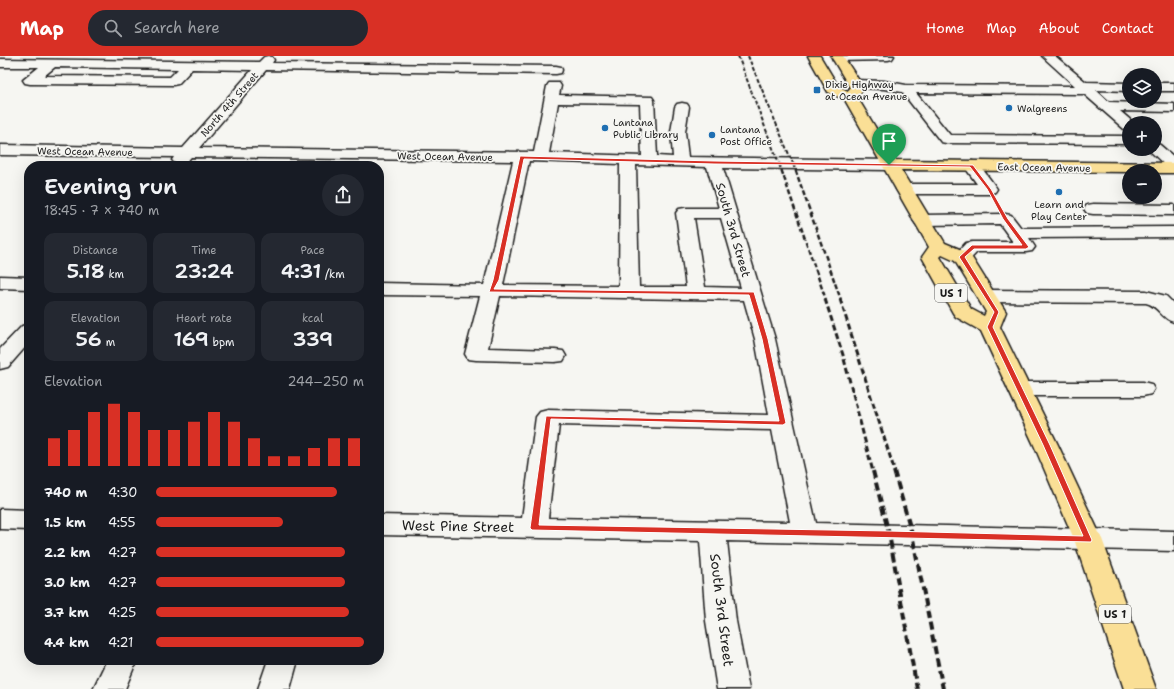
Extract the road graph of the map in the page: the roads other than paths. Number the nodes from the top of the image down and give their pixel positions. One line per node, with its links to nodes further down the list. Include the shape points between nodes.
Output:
1 (511, 56): 11 (street)
2 (559, 56): 12 (street)
3 (814, 56): 18 (main road, via 833,89)
4 (837, 56): 5 (street); 18 (main road)
5 (888, 56)
6 (1048, 56): 16 (street)
7 (267, 61): 10 (street); 11 (street); 26 (street, North 4th Street)
8 (0, 63): 9 (street)
9 (52, 64): 10 (street); 10 (street, via 30,80 173,81)
10 (188, 66)
11 (508, 69): 12 (street)
12 (556, 70): 19 (street)
13 (1122, 86): 16 (street)
14 (1162, 87): 15 (street)
15 (1174, 87)
16 (1085, 88): 17 (street); 20 (street)
17 (906, 89): 18 (street, via 884,85); 24 (street, via 946,139)
18 (852, 91): 35 (main road)
19 (551, 99): 29 (street); 32 (street, via 647,100)
20 (1107, 106): 22 (street); 23 (street)
21 (682, 107): 33 (street, via 678,132)
22 (1174, 108)
23 (1122, 120)
24 (1122, 140)
25 (0, 150): 26 (street, West Ocean Avenue)
26 (187, 152): 28 (street, West Ocean Avenue); 31 (street, North 4th Street)
27 (1162, 154): 36 (street)
28 (522, 157): 29 (street, West Ocean Avenue); 52 (street, via 496,280)
29 (541, 157): 30 (street, West Ocean Avenue)
30 (628, 160): 32 (street, West Ocean Avenue); 53 (street)
31 (179, 161)
32 (650, 161): 33 (street, West Ocean Avenue)
33 (681, 162): 34 (street, West Ocean Avenue)
34 (714, 163): 35 (street, West Ocean Avenue); 43 (street, South 3rd Street)
35 (889, 165): 37 (main road, East Ocean Avenue); 39 (main road)
36 (1174, 165)
37 (972, 166): 38 (main road, East Ocean Avenue); 40 (street)
38 (1174, 168)
39 (904, 189): 40 (street); 44 (main road)
40 (989, 189): 45 (street)
41 (1093, 209): 42 (street)
42 (1174, 210)
43 (728, 213): 54 (street, via 685,213); 55 (street, South 3rd Street)
44 (922, 220): 45 (street); 47 (main road)
45 (1011, 226): 46 (street); 48 (street, via 1026,247 972,247)
46 (1174, 232)
47 (938, 247): 48 (main road); 58 (main road, US 1, via 931,257 962,313)
48 (962, 257): 56 (main road, US 1)
49 (0, 282): 50 (street)
50 (24, 283)
51 (384, 289): 52 (street)
52 (491, 291): 53 (street); 60 (street, via 476,354)
53 (629, 292): 54 (street)
54 (696, 293): 55 (street)
55 (752, 294): 64 (street, South 3rd Street, via 765,339)
56 (987, 296): 57 (street, via 1146,297 1159,300); 58 (main road, US 1, via 996,312)
57 (1174, 316)
58 (990, 327): 62 (main road, US 1)
59 (24, 336): 61 (street)
60 (555, 356)
61 (0, 362)
62 (1019, 389): 63 (street); 71 (main road, US 1)
63 (1143, 389)
64 (783, 423): 68 (street, via 548,417); 70 (street, South 3rd Street)
65 (0, 519): 66 (street)
66 (24, 520)
67 (384, 525): 68 (street, West Pine Street)
68 (534, 528): 69 (street, West Pine Street)
69 (713, 531): 70 (street, West Pine Street); 77 (street, South 3rd Street, via 721,621)
70 (805, 532): 71 (street, West Pine Street)
71 (1088, 540): 72 (street, West Pine Street); 78 (main road, US 1)
72 (1174, 541)
73 (120, 665): 75 (street)
74 (281, 665): 76 (street)
75 (109, 689)
76 (274, 689)
77 (733, 689)
78 (1140, 689)

